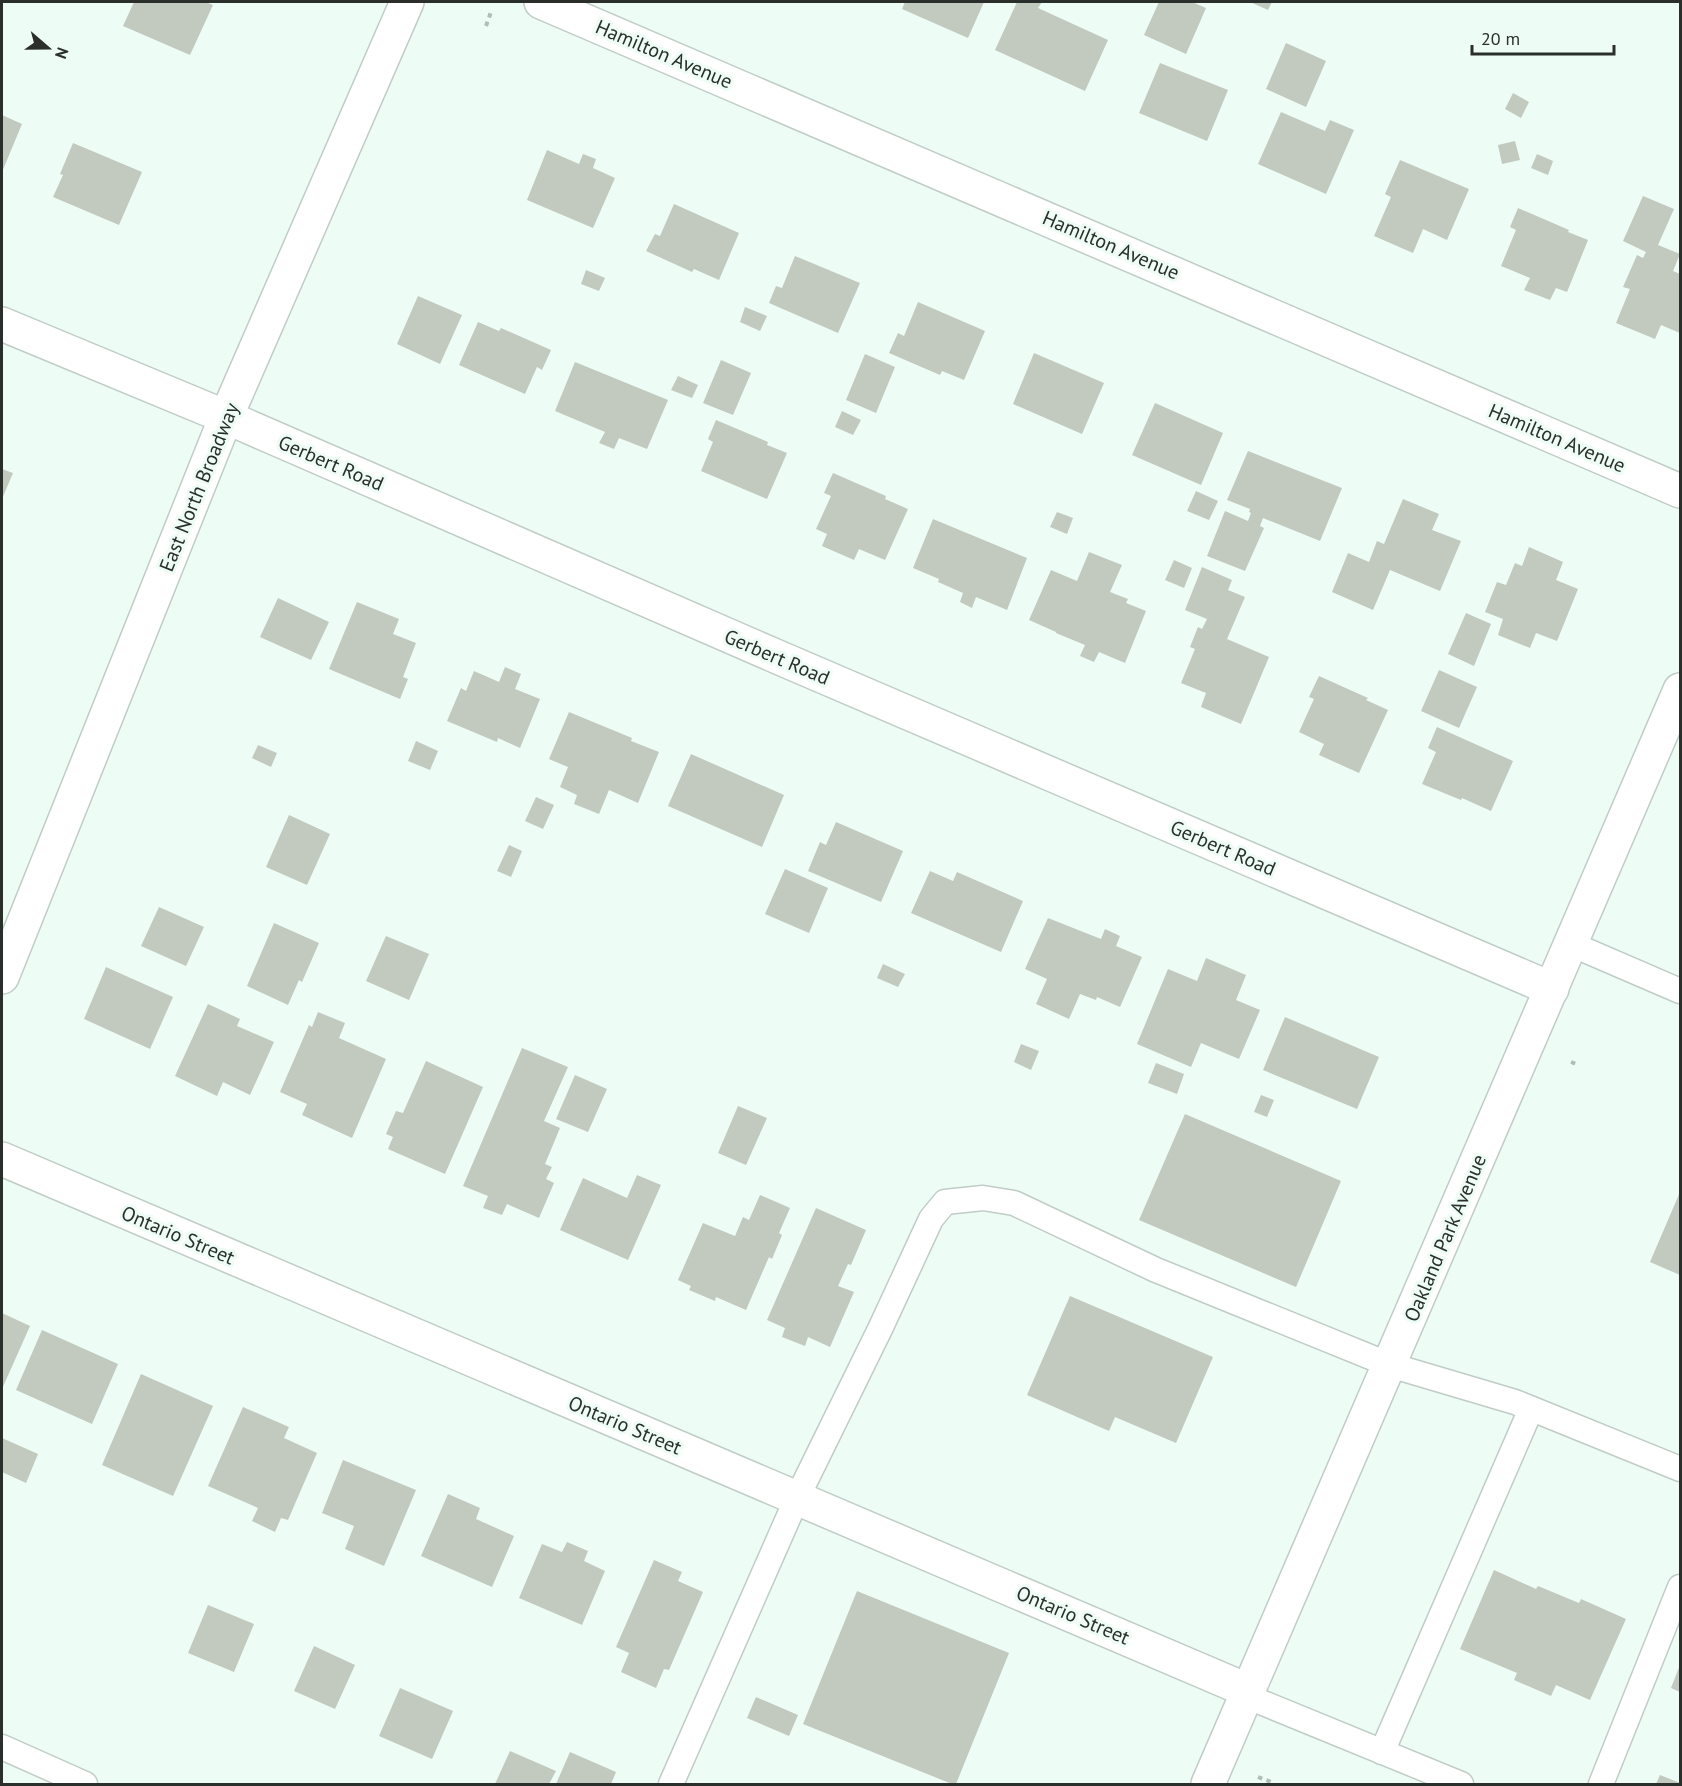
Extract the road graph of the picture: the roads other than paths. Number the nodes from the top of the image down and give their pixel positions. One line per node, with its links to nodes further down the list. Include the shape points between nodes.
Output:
1 (406, 2): 4 (street, East North Broadway)
2 (541, 2): 5 (street, Hamilton Avenue)
3 (2, 324): 4 (street, Gerbert Road)
4 (226, 417): 8 (street, East North Broadway); 9 (street, Gerbert Road)
5 (1680, 491)
6 (1678, 702): 7 (street, Oakland Park Avenue)
7 (1571, 944): 9 (street, Oakland Park Avenue); 10 (lane)
8 (2, 977)
9 (1552, 989): 12 (street, Oakland Park Avenue)
10 (1680, 991)
11 (2, 1159): 15 (street, Ontario Street)
12 (1390, 1365): 13 (lane); 15 (lane, via 1156,1270 1014,1203 983,1198 945,1202 931,1219); 17 (street, Oakland Park Avenue)
13 (1531, 1409): 14 (lane); 19 (lane)
14 (1680, 1469)
15 (797, 1498): 17 (street, Ontario Street); 21 (lane)
16 (1680, 1587): 24 (lane)
17 (1248, 1694): 19 (lane); 22 (street, Oakland Park Avenue)
18 (2, 1747): 20 (lane)
19 (1382, 1752): 23 (lane)
20 (85, 1785)
21 (671, 1785)
22 (1208, 1785)
23 (1461, 1785)
24 (1601, 1785)

